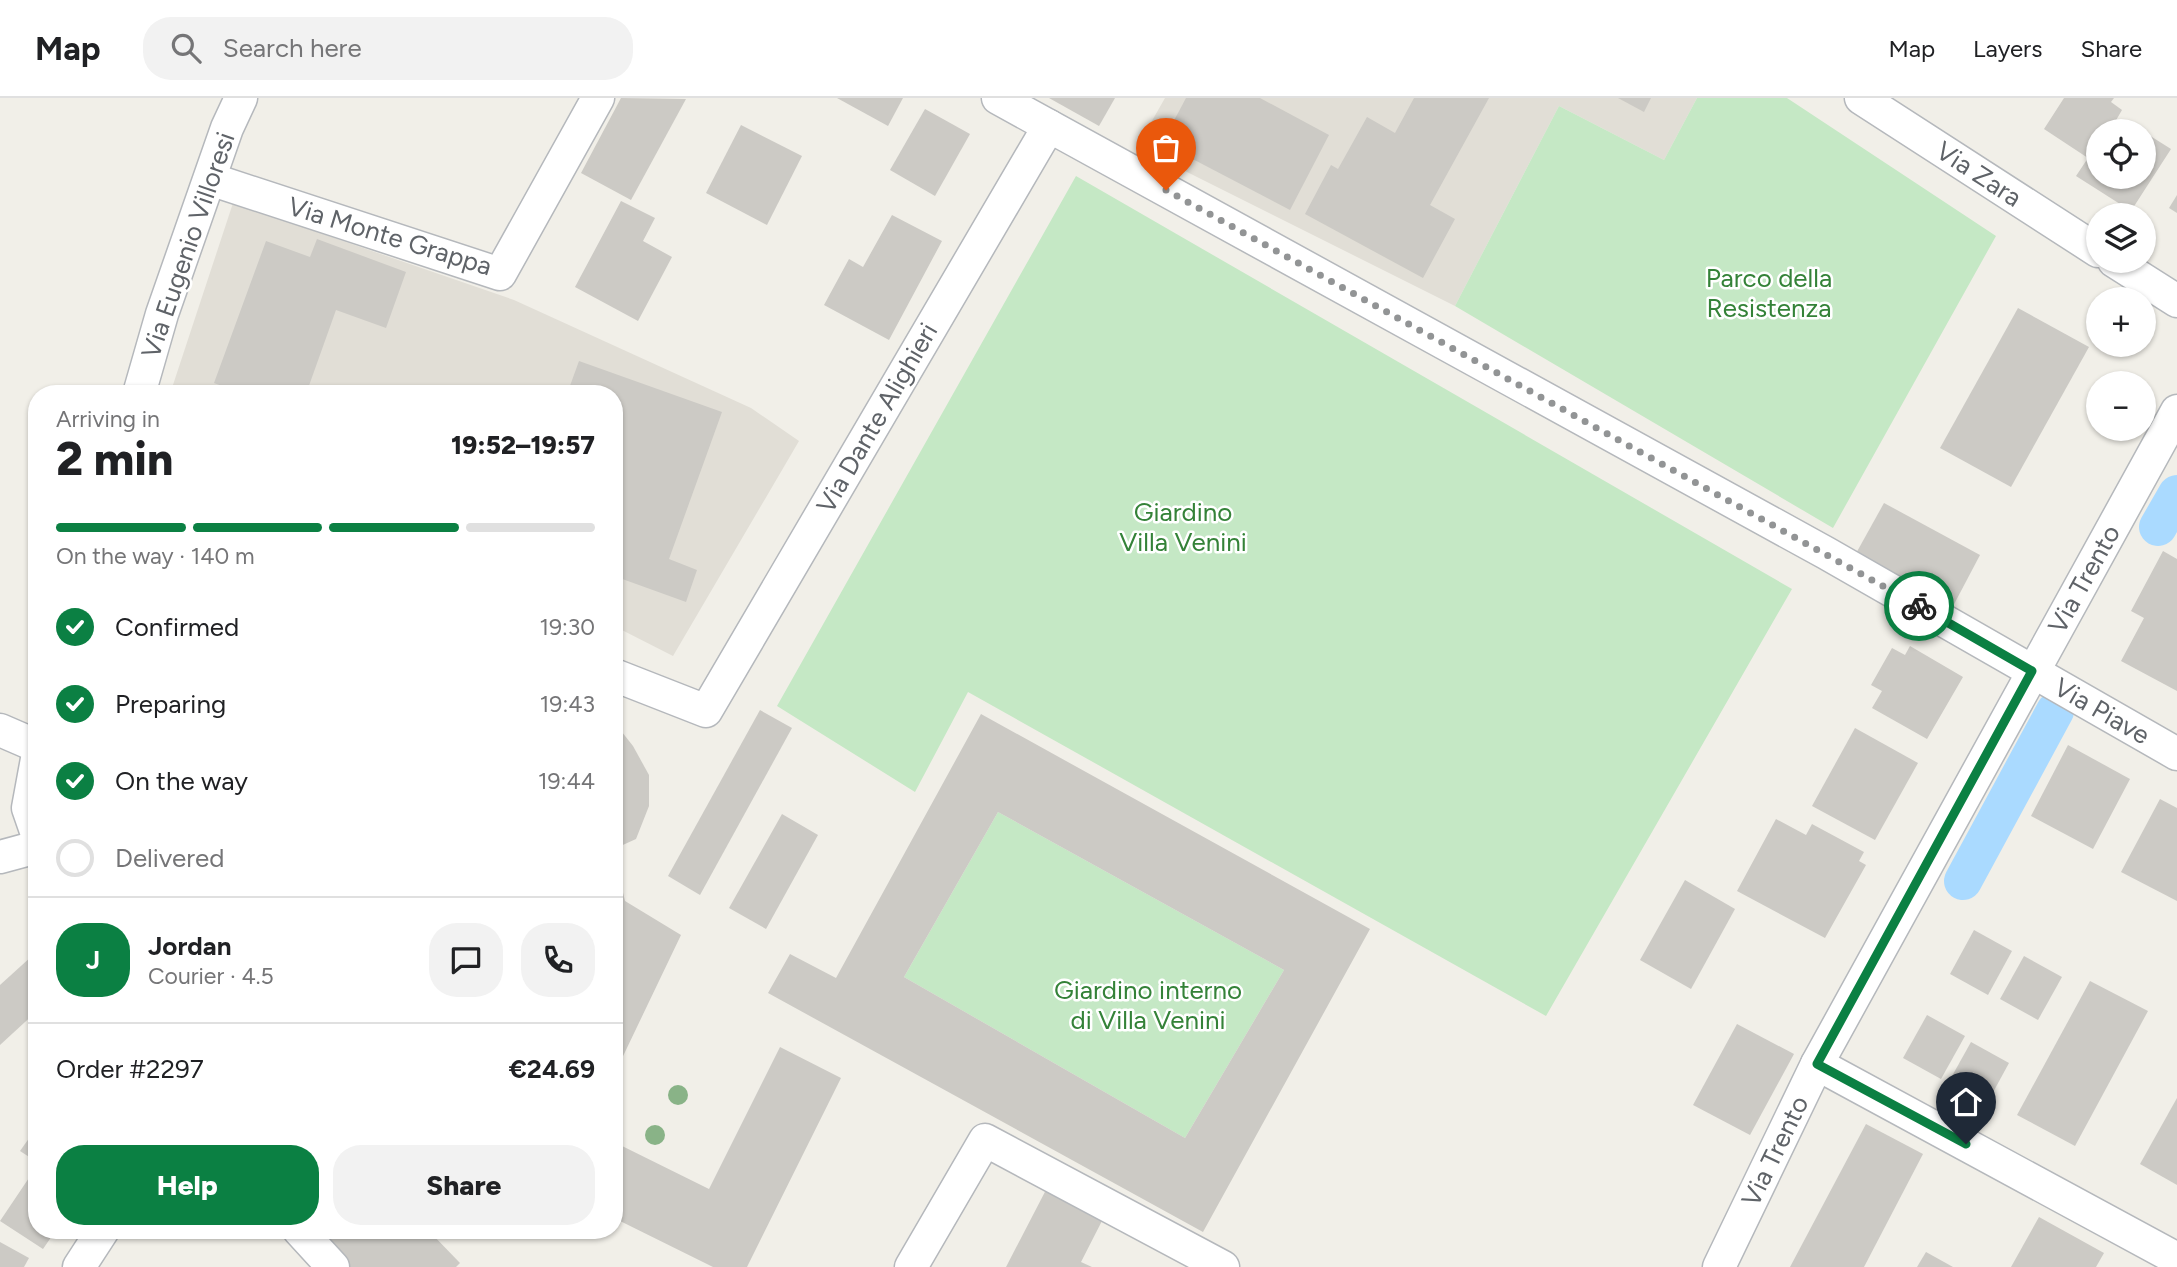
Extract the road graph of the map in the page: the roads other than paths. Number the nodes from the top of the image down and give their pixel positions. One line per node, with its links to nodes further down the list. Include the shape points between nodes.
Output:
1 (242, 98): 6 (street, Via Eugenio Villoresi)
2 (598, 98): 6 (street, Via Monte Grappa, via 500,274)
3 (998, 98): 5 (street, Via Piave)
4 (1861, 98): 7 (street, Via Zara)
5 (1049, 125): 12 (street, Via Piave); 13 (street, Via Dante Alighieri, via 706,711)
6 (210, 179): 10 (street, Via Eugenio Villoresi)
7 (2086, 243)
8 (2133, 273): 9 (street)
9 (2177, 301)
10 (142, 385)
11 (2177, 411): 12 (street, Via Trento)
12 (2032, 671): 16 (street, Via Piave); 19 (street, Via Trento)
13 (623, 679)
14 (0, 730): 15 (street)
15 (28, 742)
16 (2177, 754)
17 (28, 849): 18 (street)
18 (0, 857)
19 (1817, 1064): 22 (street); 27 (street, Via Trento)
20 (97, 1239): 23 (street)
21 (307, 1239): 24 (street)
22 (2177, 1258)
23 (79, 1267)
24 (333, 1267)
25 (911, 1267): 26 (street, via 985,1140)
26 (1223, 1267)
27 (1718, 1267)

